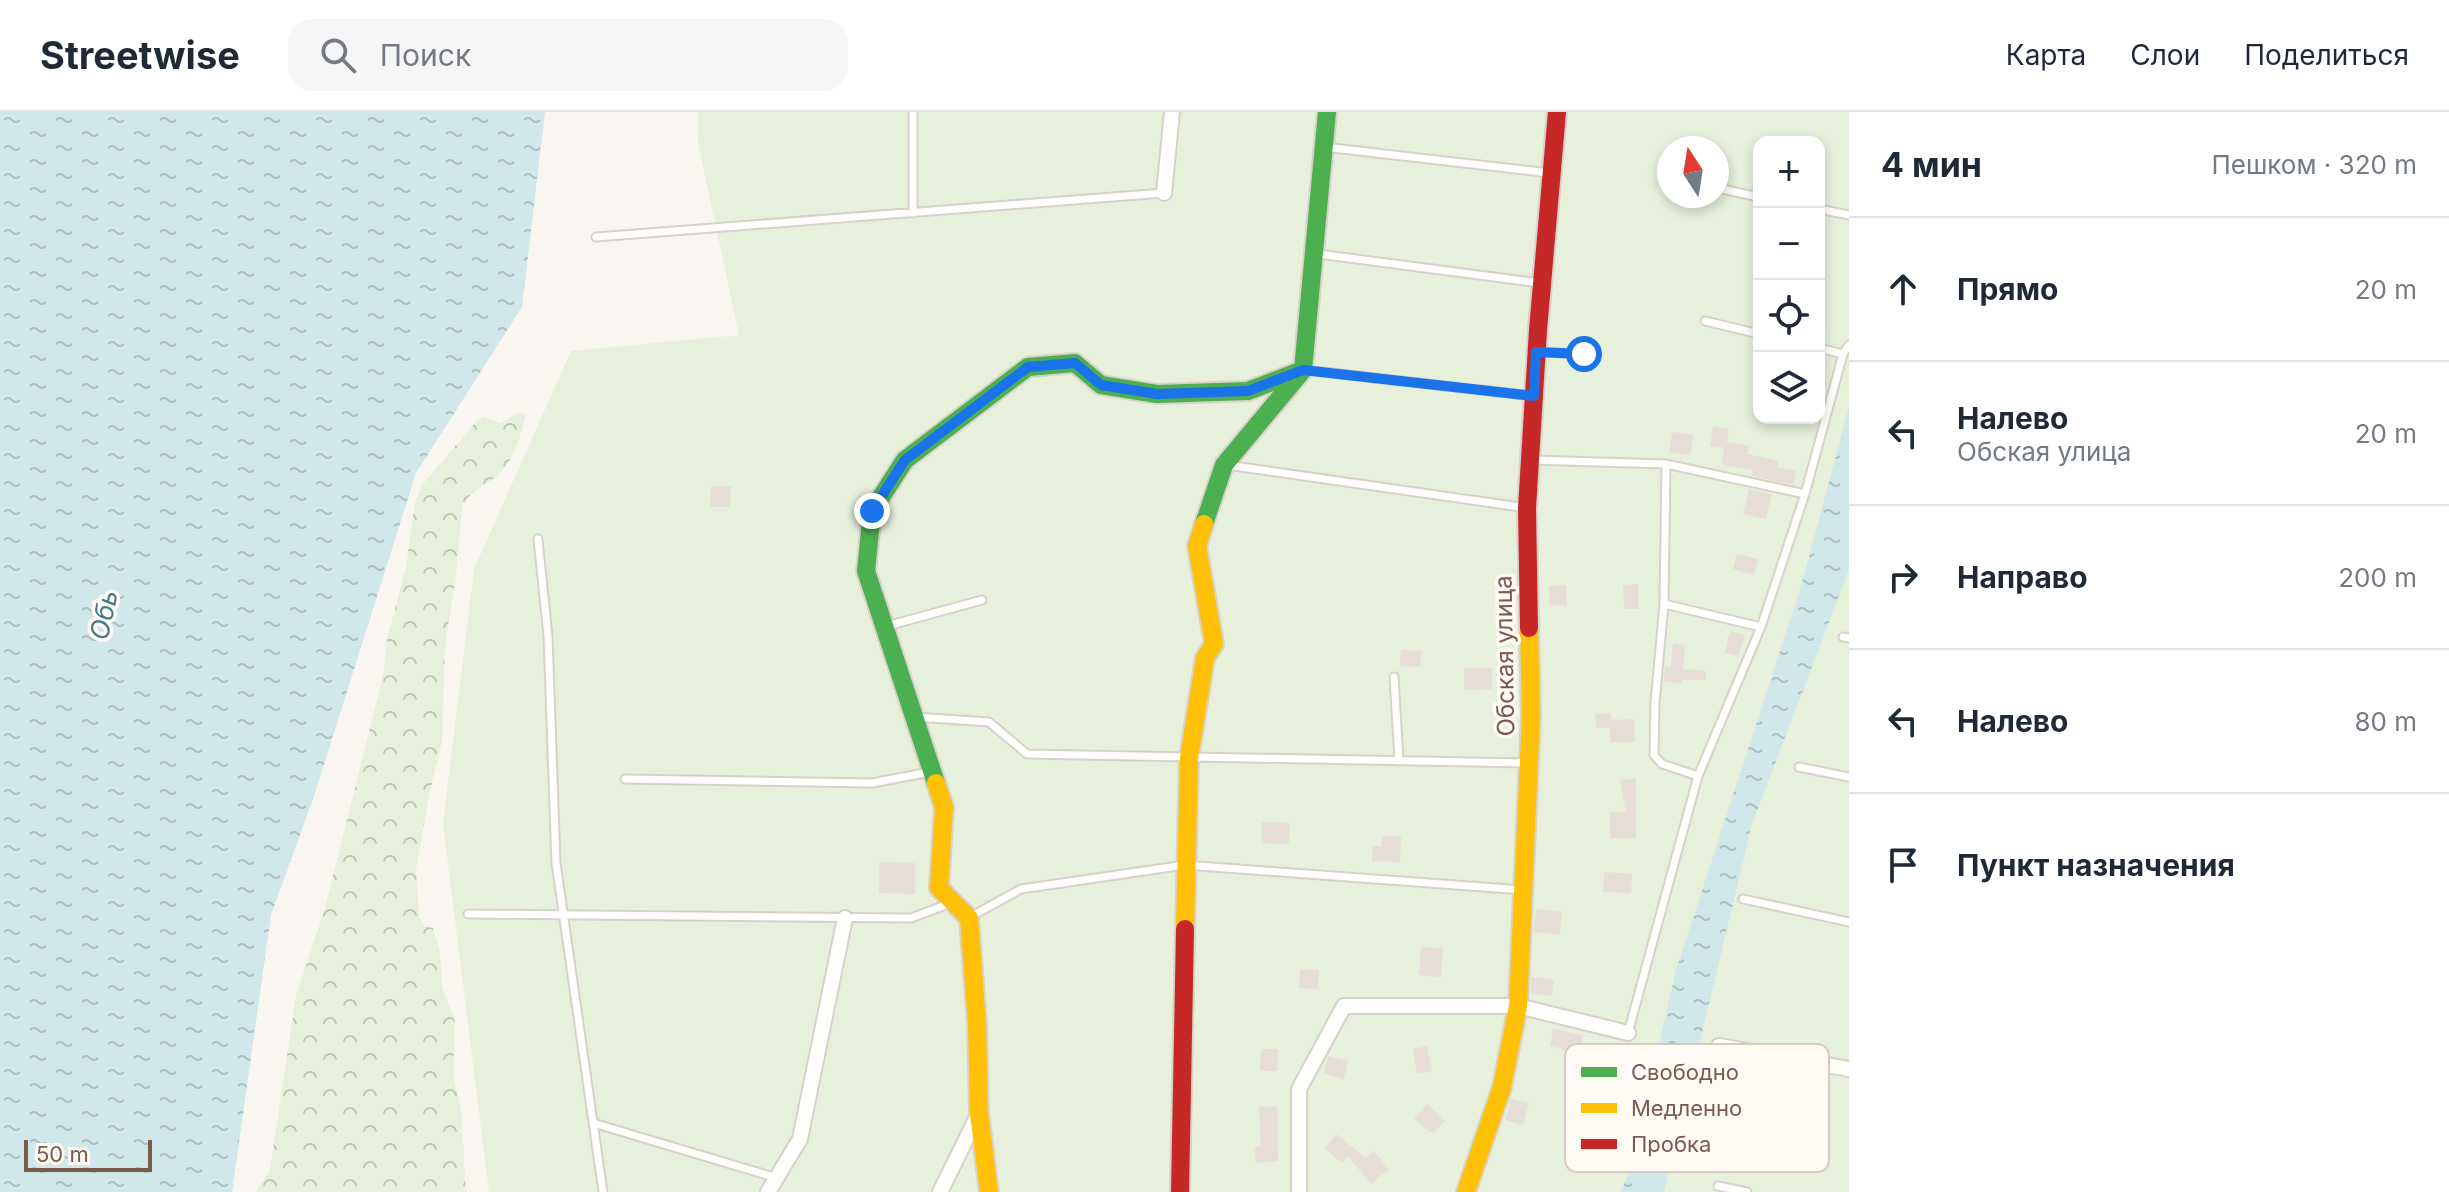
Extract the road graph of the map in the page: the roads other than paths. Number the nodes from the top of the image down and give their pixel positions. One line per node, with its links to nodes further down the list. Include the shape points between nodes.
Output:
1 (913, 112): 11 (lane)
2 (1172, 112): 8 (street)
3 (1327, 112): 5 (street)
4 (1557, 112): 6 (street, Обская улица)
5 (1324, 147): 6 (lane); 14 (street)
6 (1552, 173): 15 (street, Обская улица)
7 (1729, 191): 9 (lane)
8 (1164, 193): 11 (lane)
9 (1753, 196)
10 (1825, 210): 12 (lane)
11 (913, 213): 13 (lane)
12 (1849, 215)
13 (596, 237)
14 (1316, 253): 15 (lane); 23 (street)
15 (1542, 283): 20 (street, Обская улица)
16 (1705, 321): 17 (lane)
17 (1753, 333)
18 (1849, 345): 22 (lane)
19 (1825, 350): 22 (lane)
20 (1536, 352): 21 (lane); 24 (street, Обская улица)
21 (1584, 354)
22 (1843, 354): 28 (lane)
23 (1303, 370): 24 (lane); 27 (street); 33 (street, via 1248,391 1157,394 1101,385 1075,363 1028,367 905,460 872,511 866,571)
24 (1534, 396): 25 (street, Обская улица)
25 (1530, 460): 26 (lane); 29 (street, Обская улица)
26 (1666, 464): 28 (lane); 32 (lane)
27 (1224, 465): 29 (lane); 37 (street, via 1197,546 1214,644 1205,658)
28 (1805, 494): 34 (lane)
29 (1527, 508): 39 (street, Обская улица)
30 (538, 539): 50 (lane, via 548,636 556,863)
31 (982, 600): 33 (lane)
32 (1664, 604): 34 (lane); 42 (lane, via 1654,755 1662,764)
33 (885, 627): 36 (street)
34 (1761, 627): 42 (lane)
35 (1394, 677): 38 (lane)
36 (915, 717): 37 (lane, via 989,722 1027,754); 41 (street)
37 (1189, 758): 38 (lane); 45 (street)
38 (1399, 761): 39 (lane)
39 (1529, 763): 46 (street, Обская улица)
40 (1799, 767): 43 (lane)
41 (932, 771): 44 (lane, via 872,783); 48 (street, via 944,807 939,888)
42 (1698, 776): 55 (lane)
43 (1849, 777)
44 (625, 779)
45 (1185, 865): 46 (lane); 52 (lane, via 1021,889); 66 (street)
46 (1523, 890): 54 (street, Обская улица)
47 (1743, 899): 53 (lane)
48 (953, 902): 51 (lane, via 911,918); 52 (street)
49 (468, 914): 50 (lane)
50 (564, 914): 51 (lane); 59 (lane)
51 (845, 918): 60 (street, via 800,1139)
52 (969, 918): 58 (street)
53 (1849, 922)
54 (1518, 1006): 55 (street); 67 (street, via 1344,1006 1299,1089); 68 (street, Обская улица, via 1502,1087)
55 (1628, 1033)
56 (1829, 1065): 57 (street)
57 (1849, 1069)
58 (979, 1113): 64 (street); 65 (street)
59 (593, 1123): 60 (lane); 62 (lane)
60 (777, 1178): 63 (street)
61 (1718, 1186): 69 (lane)
62 (603, 1192)
63 (768, 1192)
64 (940, 1192)
65 (989, 1192)
66 (1180, 1192)
67 (1299, 1192)
68 (1466, 1192)
69 (1747, 1192)

